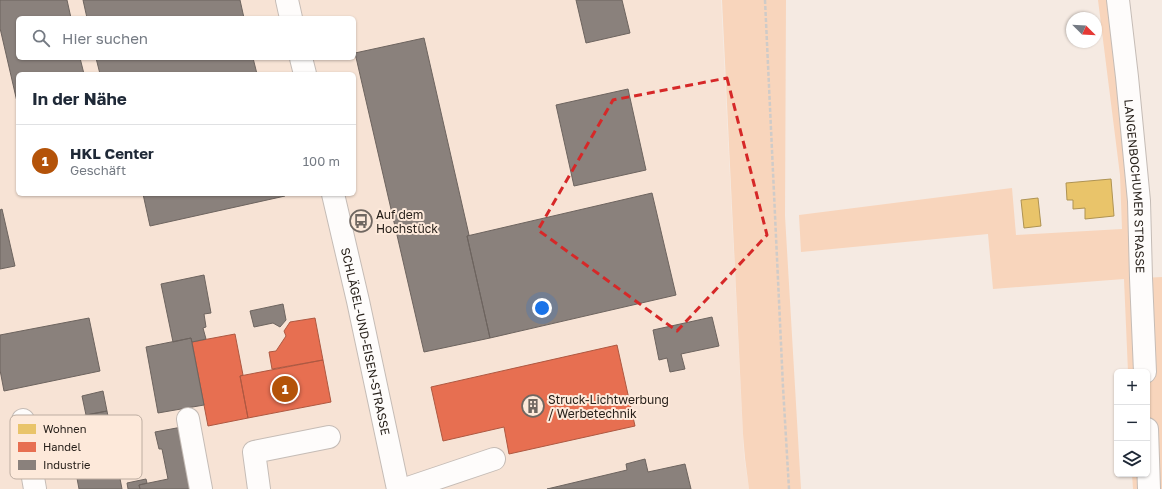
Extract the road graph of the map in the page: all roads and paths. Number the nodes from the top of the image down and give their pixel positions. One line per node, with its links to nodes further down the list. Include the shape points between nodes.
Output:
1 (287, 0): 4 (street)
2 (765, 0): 19 (path)
3 (1118, 0): 8 (street, LANGENBOCHUMER STRASSE, via 1140,200)
4 (291, 16)
5 (302, 60): 6 (street)
6 (304, 72)
7 (334, 196): 17 (street, SCHLÄGEL-UND-EISEN-STRASSE)
8 (1145, 369)
9 (188, 419): 15 (street)
10 (329, 437): 16 (street, via 254,452)
11 (1148, 441): 20 (street)
12 (494, 459): 18 (street)
13 (33, 479): 14 (street)
14 (35, 489)
15 (201, 489)
16 (259, 489)
17 (398, 489)
18 (405, 489)
19 (789, 489)
20 (1150, 489)

